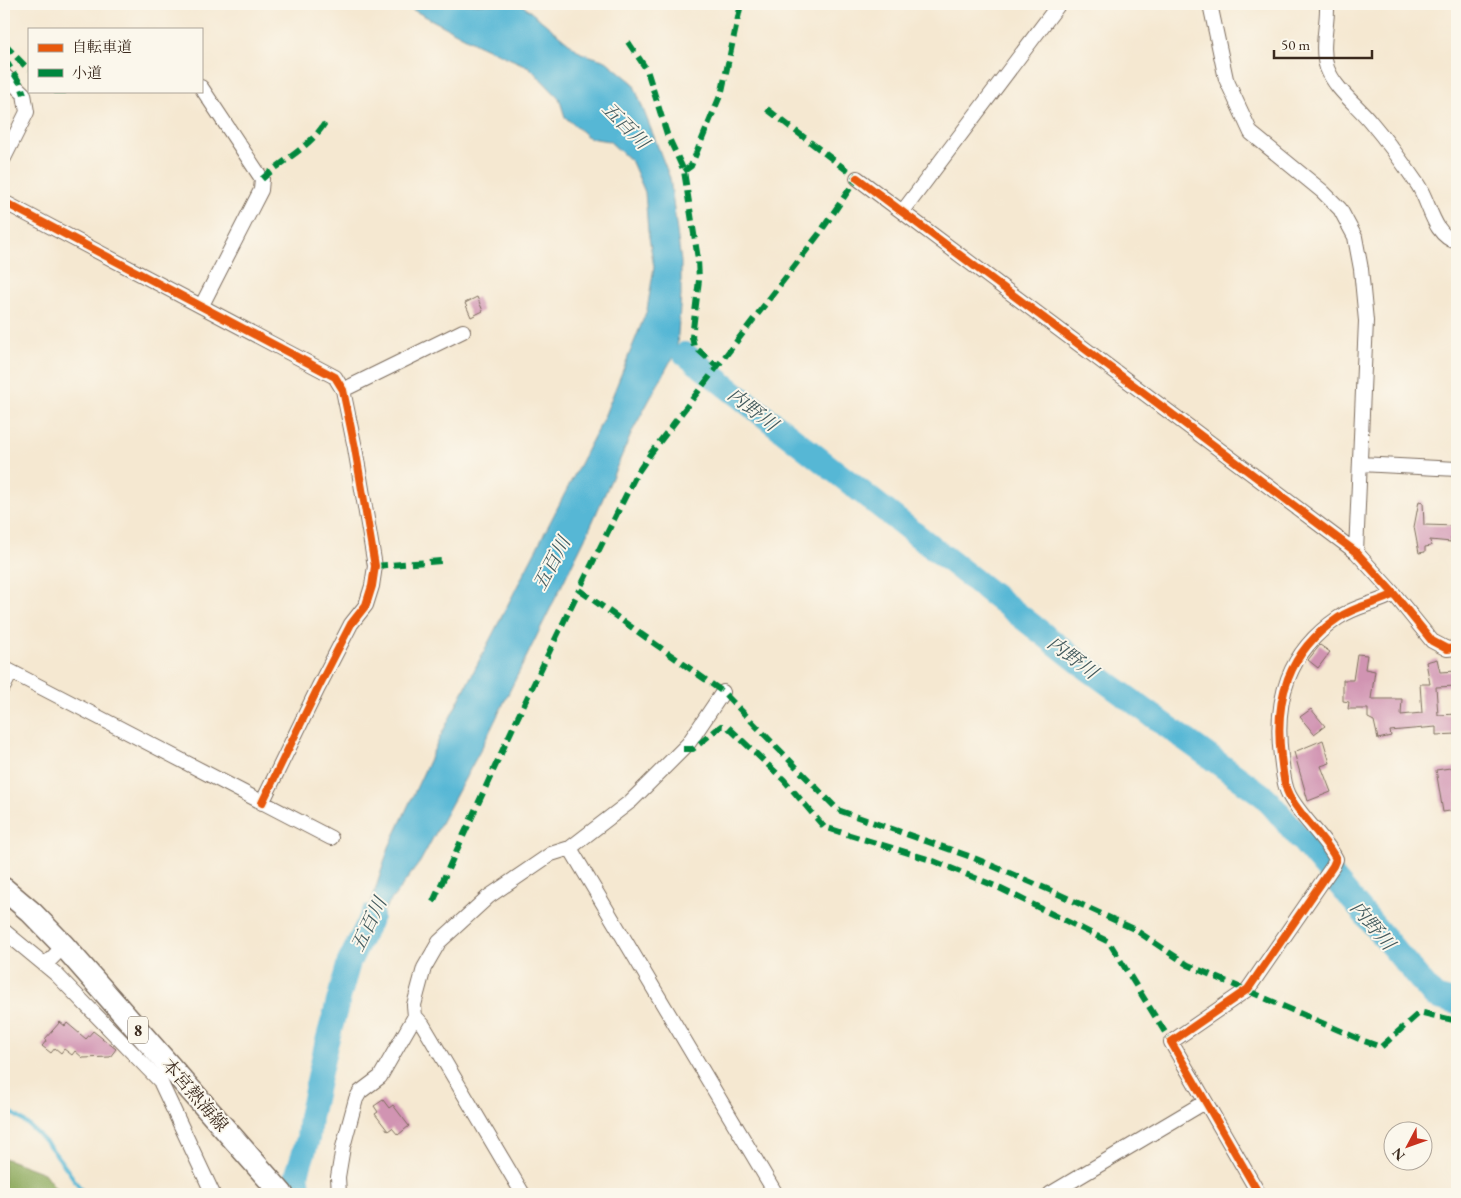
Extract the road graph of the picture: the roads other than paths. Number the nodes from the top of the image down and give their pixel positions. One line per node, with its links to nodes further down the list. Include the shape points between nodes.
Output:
1 (1059, 4): 9 (street)
2 (1210, 4): 14 (street, via 1226,79 1250,133 1322,191 1340,209 1355,237 1366,321)
3 (1327, 4): 10 (street, via 1324,48 1331,75 1407,169 1424,194 1442,233)
4 (4, 75): 6 (street, via 24,94 27,112)
5 (202, 89): 11 (street, via 262,179 261,190)
6 (4, 158)
7 (857, 178): 9 (street)
8 (4, 202): 11 (street)
9 (903, 211): 16 (street)
10 (1457, 242)
11 (202, 305): 13 (street, via 335,377)
12 (463, 332): 13 (street)
13 (343, 390): 22 (street, via 374,566 372,586 366,605 351,624)
14 (1360, 464): 15 (street); 16 (street)
15 (1457, 468)
16 (1356, 552): 17 (street)
17 (1394, 594): 18 (street, via 1432,641 1448,649); 30 (street, via 1348,612 1319,634 1298,656 1284,692 1279,735 1287,790 1336,859 1321,886 1248,989 1172,1042)
18 (1457, 648)
19 (7, 670): 20 (street); 22 (street)
20 (4, 686)
21 (723, 692): 24 (street, via 688,744 666,767 631,802)
22 (262, 803): 23 (street)
23 (330, 838)
24 (570, 848): 29 (street, via 534,864 488,897 444,937 424,968 414,1005); 35 (street)
25 (4, 889): 27 (main road, 本宮熱海線 / 8)
26 (4, 931): 28 (street)
27 (64, 946): 28 (street); 32 (main road, 本宮熱海線 / 8)
28 (45, 965): 31 (street, via 160,1081)
29 (415, 1016): 33 (street, via 380,1077 356,1099 343,1147); 34 (street)
30 (1204, 1102): 36 (street); 37 (street)
31 (213, 1194)
32 (282, 1194)
33 (339, 1194)
34 (523, 1194)
35 (776, 1194)
36 (1050, 1194)
37 (1259, 1194)

